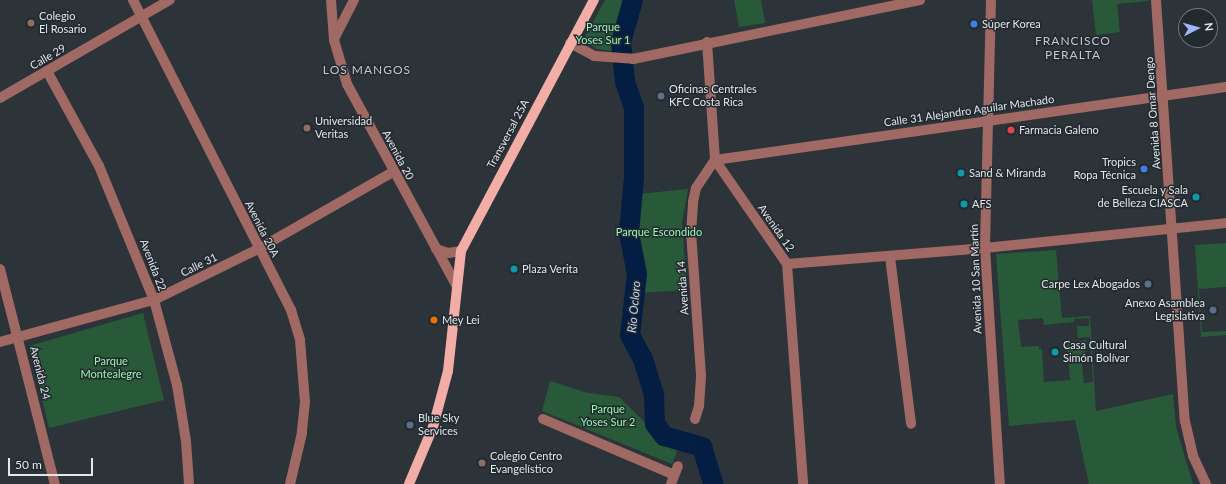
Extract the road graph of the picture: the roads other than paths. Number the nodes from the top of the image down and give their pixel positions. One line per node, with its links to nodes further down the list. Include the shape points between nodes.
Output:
1 (133, 0): 10 (street, Avenida 20A)
2 (170, 0): 10 (street, Calle 29)
3 (331, 0): 11 (street, Avenida 20)
4 (354, 0): 11 (street)
5 (594, 0): 13 (main road, Transversal 25A)
6 (920, 0): 9 (street)
7 (991, 0): 18 (street, Avenida 10 San Martín)
8 (1156, 0): 16 (street, Avenida 8 Omar Dengo)
9 (881, 4): 12 (street)
10 (142, 18): 14 (street, Calle 29); 24 (street, Avenida 20A)
11 (334, 40): 20 (street, Avenida 20, via 347,84)
12 (707, 42): 13 (street, via 632,59 594,56); 19 (street)
13 (570, 44): 26 (main road, Transversal 25A)
14 (47, 71): 17 (street, Calle 29); 31 (street, Avenida 22, via 99,166)
15 (1226, 87): 16 (street, Calle 31 Alejandro Aguilar Machado)
16 (1165, 94): 18 (street, Calle 31 Alejandro Aguilar Machado); 22 (street, Avenida 8 Omar Dengo)
17 (0, 98)
18 (988, 121): 19 (street, Calle 31 Alejandro Aguilar Machado); 23 (street, Avenida 10 San Martín)
19 (715, 160): 28 (street, Avenida 12); 35 (street, Avenida 14, via 696,188 693,202 691,232 701,375 699,406)
20 (393, 172): 24 (street, Calle 31); 25 (street, Avenida 20)
21 (1226, 223): 22 (street)
22 (1173, 228): 23 (street); 44 (street, Avenida 8 Omar Dengo, via 1185,420 1193,456)
23 (985, 248): 27 (street); 43 (street, Avenida 10 San Martín)
24 (258, 249): 31 (street, Calle 31); 40 (street, Avenida 20A, via 291,310 303,359 305,420)
25 (436, 249): 26 (street, via 448,253); 30 (street, Avenida 20)
26 (461, 251): 30 (main road, Transversal 25A)
27 (890, 257): 28 (street); 36 (street)
28 (787, 264): 42 (street, Avenida 12)
29 (0, 269): 32 (street, Avenida 24)
30 (456, 285): 41 (main road, via 450,357 442,398 433,427)
31 (154, 300): 32 (street, Calle 31); 39 (street, Avenida 22, via 177,385 186,441)
32 (19, 337): 33 (street, Calle 31); 38 (street, Avenida 24)
33 (0, 342)
34 (544, 419): 37 (street)
35 (695, 419)
36 (911, 424)
37 (674, 475)
38 (55, 484)
39 (189, 484)
40 (290, 484)
41 (408, 484)
42 (803, 484)
43 (1000, 484)
44 (1206, 484)

